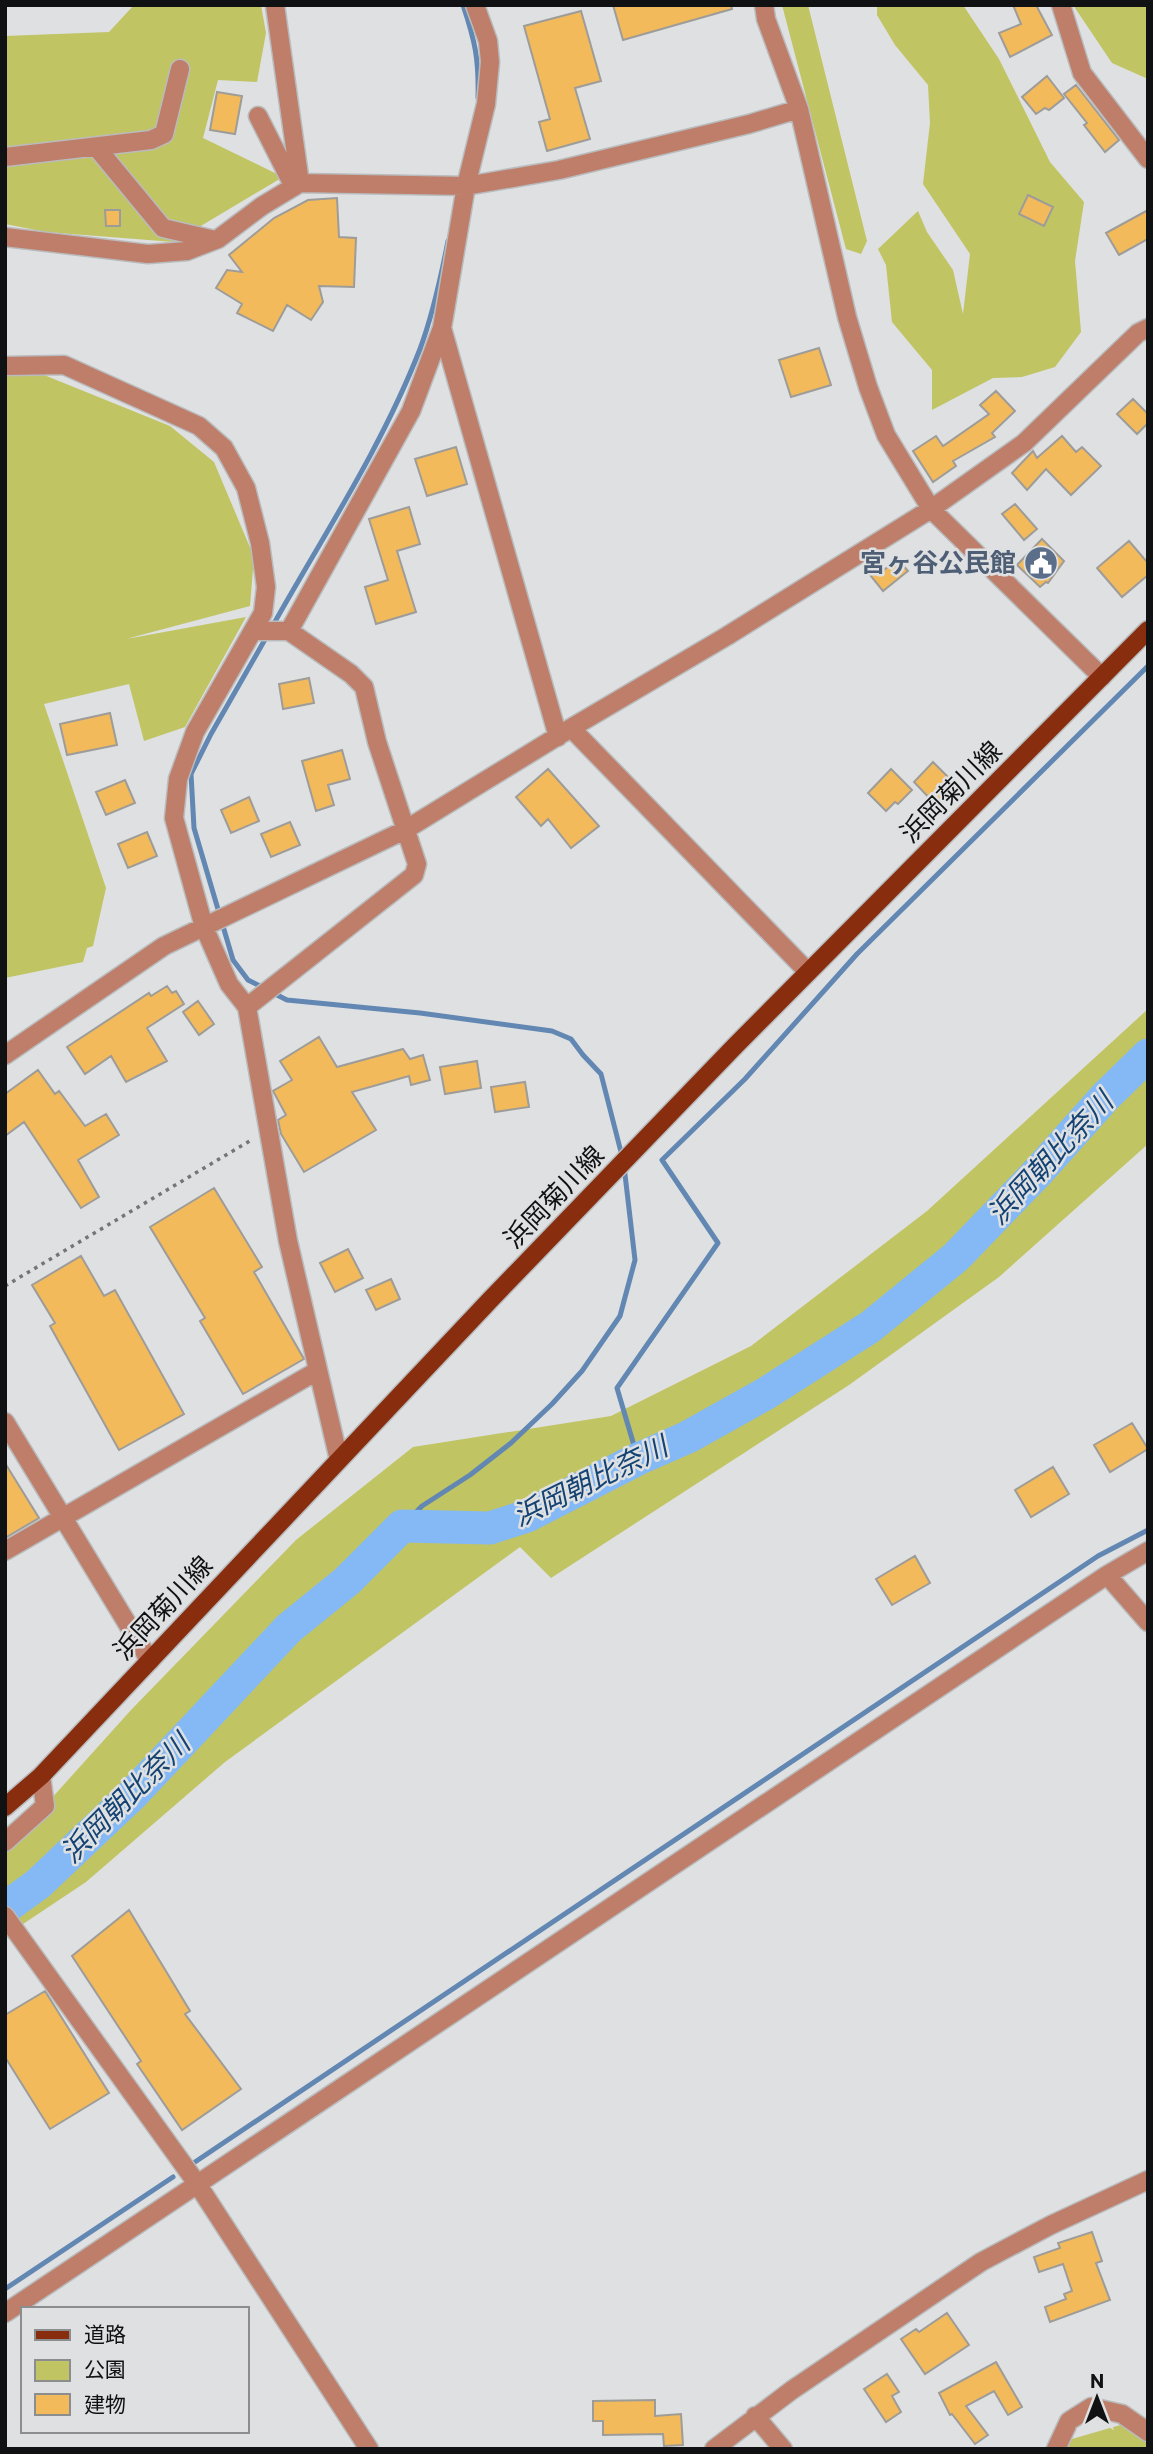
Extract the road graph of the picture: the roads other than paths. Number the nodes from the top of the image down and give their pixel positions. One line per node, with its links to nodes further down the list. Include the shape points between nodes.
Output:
1 (275, 5): 11 (street)
2 (475, 5): 12 (street, via 490,62 486,104)
3 (764, 5): 6 (street)
4 (1061, 5): 10 (street, via 1082,73)
5 (180, 69): 8 (street, via 164,134)
6 (799, 109): 12 (street, via 559,170); 18 (street, via 847,317 868,387 886,435)
7 (258, 116): 11 (street)
8 (97, 148): 9 (street); 14 (street, via 163,228)
9 (5, 157)
10 (1148, 159)
11 (297, 185): 12 (street); 14 (street)
12 (466, 186): 15 (street)
13 (5, 237): 14 (street, via 148,254 187,251)
14 (215, 240)
15 (442, 328): 20 (street, via 411,411); 23 (street)
16 (1148, 328): 18 (street, via 1024,443)
17 (5, 366): 19 (street, via 64,365 199,426 224,448 246,488 260,543 266,587 263,613)
18 (931, 509): 22 (street); 23 (street)
19 (254, 631): 20 (street); 25 (street, via 195,732 178,779 174,818)
20 (289, 631): 24 (street, via 364,687)
21 (1148, 631): 22 (main road, 浜岡菊川線)
22 (1102, 677): 26 (main road, 浜岡菊川線)
23 (565, 733): 24 (street); 26 (street)
24 (405, 830): 25 (street); 27 (street, via 417,864 414,875)
25 (204, 927): 27 (street, via 229,984); 28 (street, via 164,946)
26 (808, 972): 31 (main road, 浜岡菊川線)
27 (247, 1007): 29 (street, via 288,1241)
28 (5, 1055)
29 (317, 1371): 31 (street); 32 (street)
30 (5, 1422): 32 (street)
31 (339, 1460): 37 (main road, 浜岡菊川線)
32 (62, 1517): 33 (street); 37 (street)
33 (5, 1551)
34 (1148, 1551): 35 (street)
35 (1107, 1575): 36 (street); 43 (street)
36 (1148, 1622)
37 (149, 1661): 38 (main road, 浜岡菊川線)
38 (41, 1776): 39 (main road, 浜岡菊川線); 40 (street, via 45,1806)
39 (5, 1807)
40 (5, 1842)
41 (5, 1916): 43 (street)
42 (1148, 2180): 45 (street, via 981,2262)
43 (198, 2185): 44 (street); 47 (street)
44 (5, 2313)
45 (755, 2416): 48 (street); 49 (street)
46 (1148, 2432): 50 (street, via 1122,2414 1091,2407 1069,2421)
47 (369, 2449)
48 (714, 2449)
49 (783, 2449)
50 (1056, 2449)

